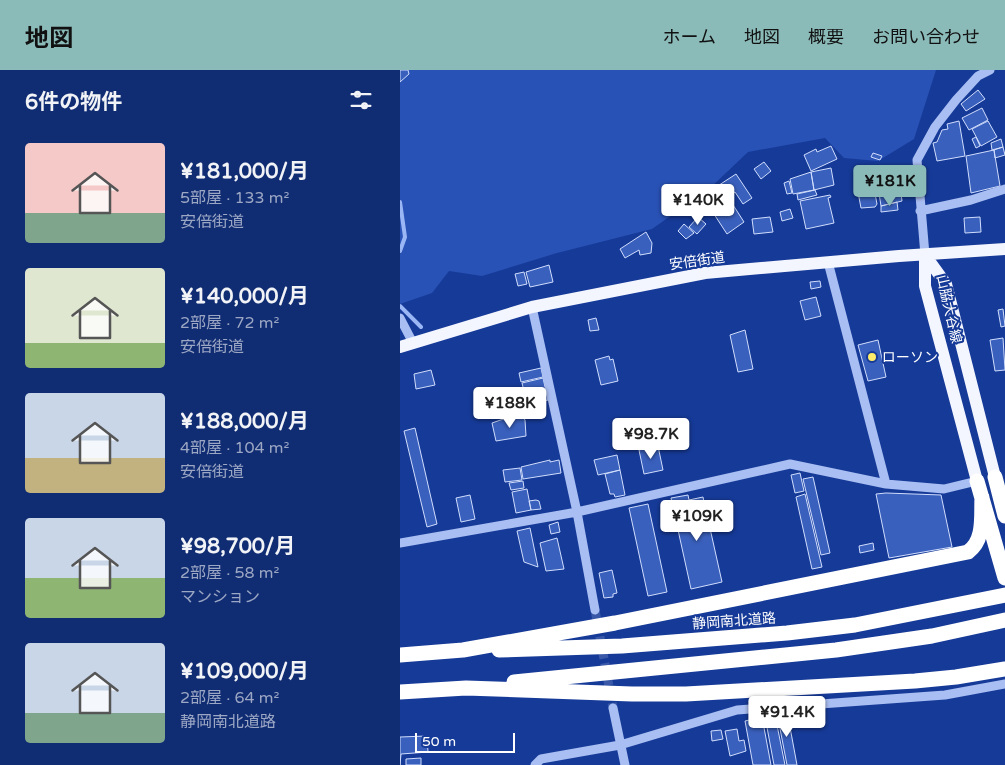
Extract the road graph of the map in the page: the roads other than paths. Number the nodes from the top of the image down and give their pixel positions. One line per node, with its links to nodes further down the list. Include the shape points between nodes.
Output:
1 (990, 70): 3 (street, via 978,76 956,100 935,127 917,160)
2 (1005, 189): 3 (street)
3 (920, 211): 5 (street)
4 (1005, 249): 5 (main road, 安倍街道)
5 (924, 255): 6 (main road, 安倍街道); 11 (main road, 山脇大谷線, via 946,284); 12 (main road, 山脇大谷線, via 925,286)
6 (828, 262): 7 (main road, 安倍街道, via 705,274); 13 (street)
7 (532, 307): 9 (main road, 安倍街道); 16 (street)
8 (400, 318): 9 (street)
9 (413, 343): 10 (main road, 安倍街道)
10 (400, 347)
11 (1000, 475): 15 (highway)
12 (976, 481): 13 (street, via 944,489); 14 (highway)
13 (886, 484): 16 (street, via 790,464)
14 (982, 497): 19 (highway); 23 (highway, via 979,539 968,552)
15 (1003, 498): 17 (highway)
16 (577, 512): 18 (street); 21 (street)
17 (1005, 516)
18 (400, 543)
19 (1005, 578)
20 (1001, 596): 23 (highway, 静岡南北道路, via 855,625 787,633 612,647)
21 (595, 610)
22 (1004, 620): 27 (highway, via 932,636 836,650 624,669)
23 (463, 650): 24 (highway)
24 (400, 655)
25 (1005, 669): 27 (highway, via 915,681 686,694)
26 (1005, 684): 30 (street, via 945,695 737,710)
27 (466, 688): 28 (highway)
28 (400, 692)
29 (613, 708): 30 (street)
30 (620, 745): 31 (street, via 541,759); 32 (street)
31 (535, 765)
32 (624, 765)

